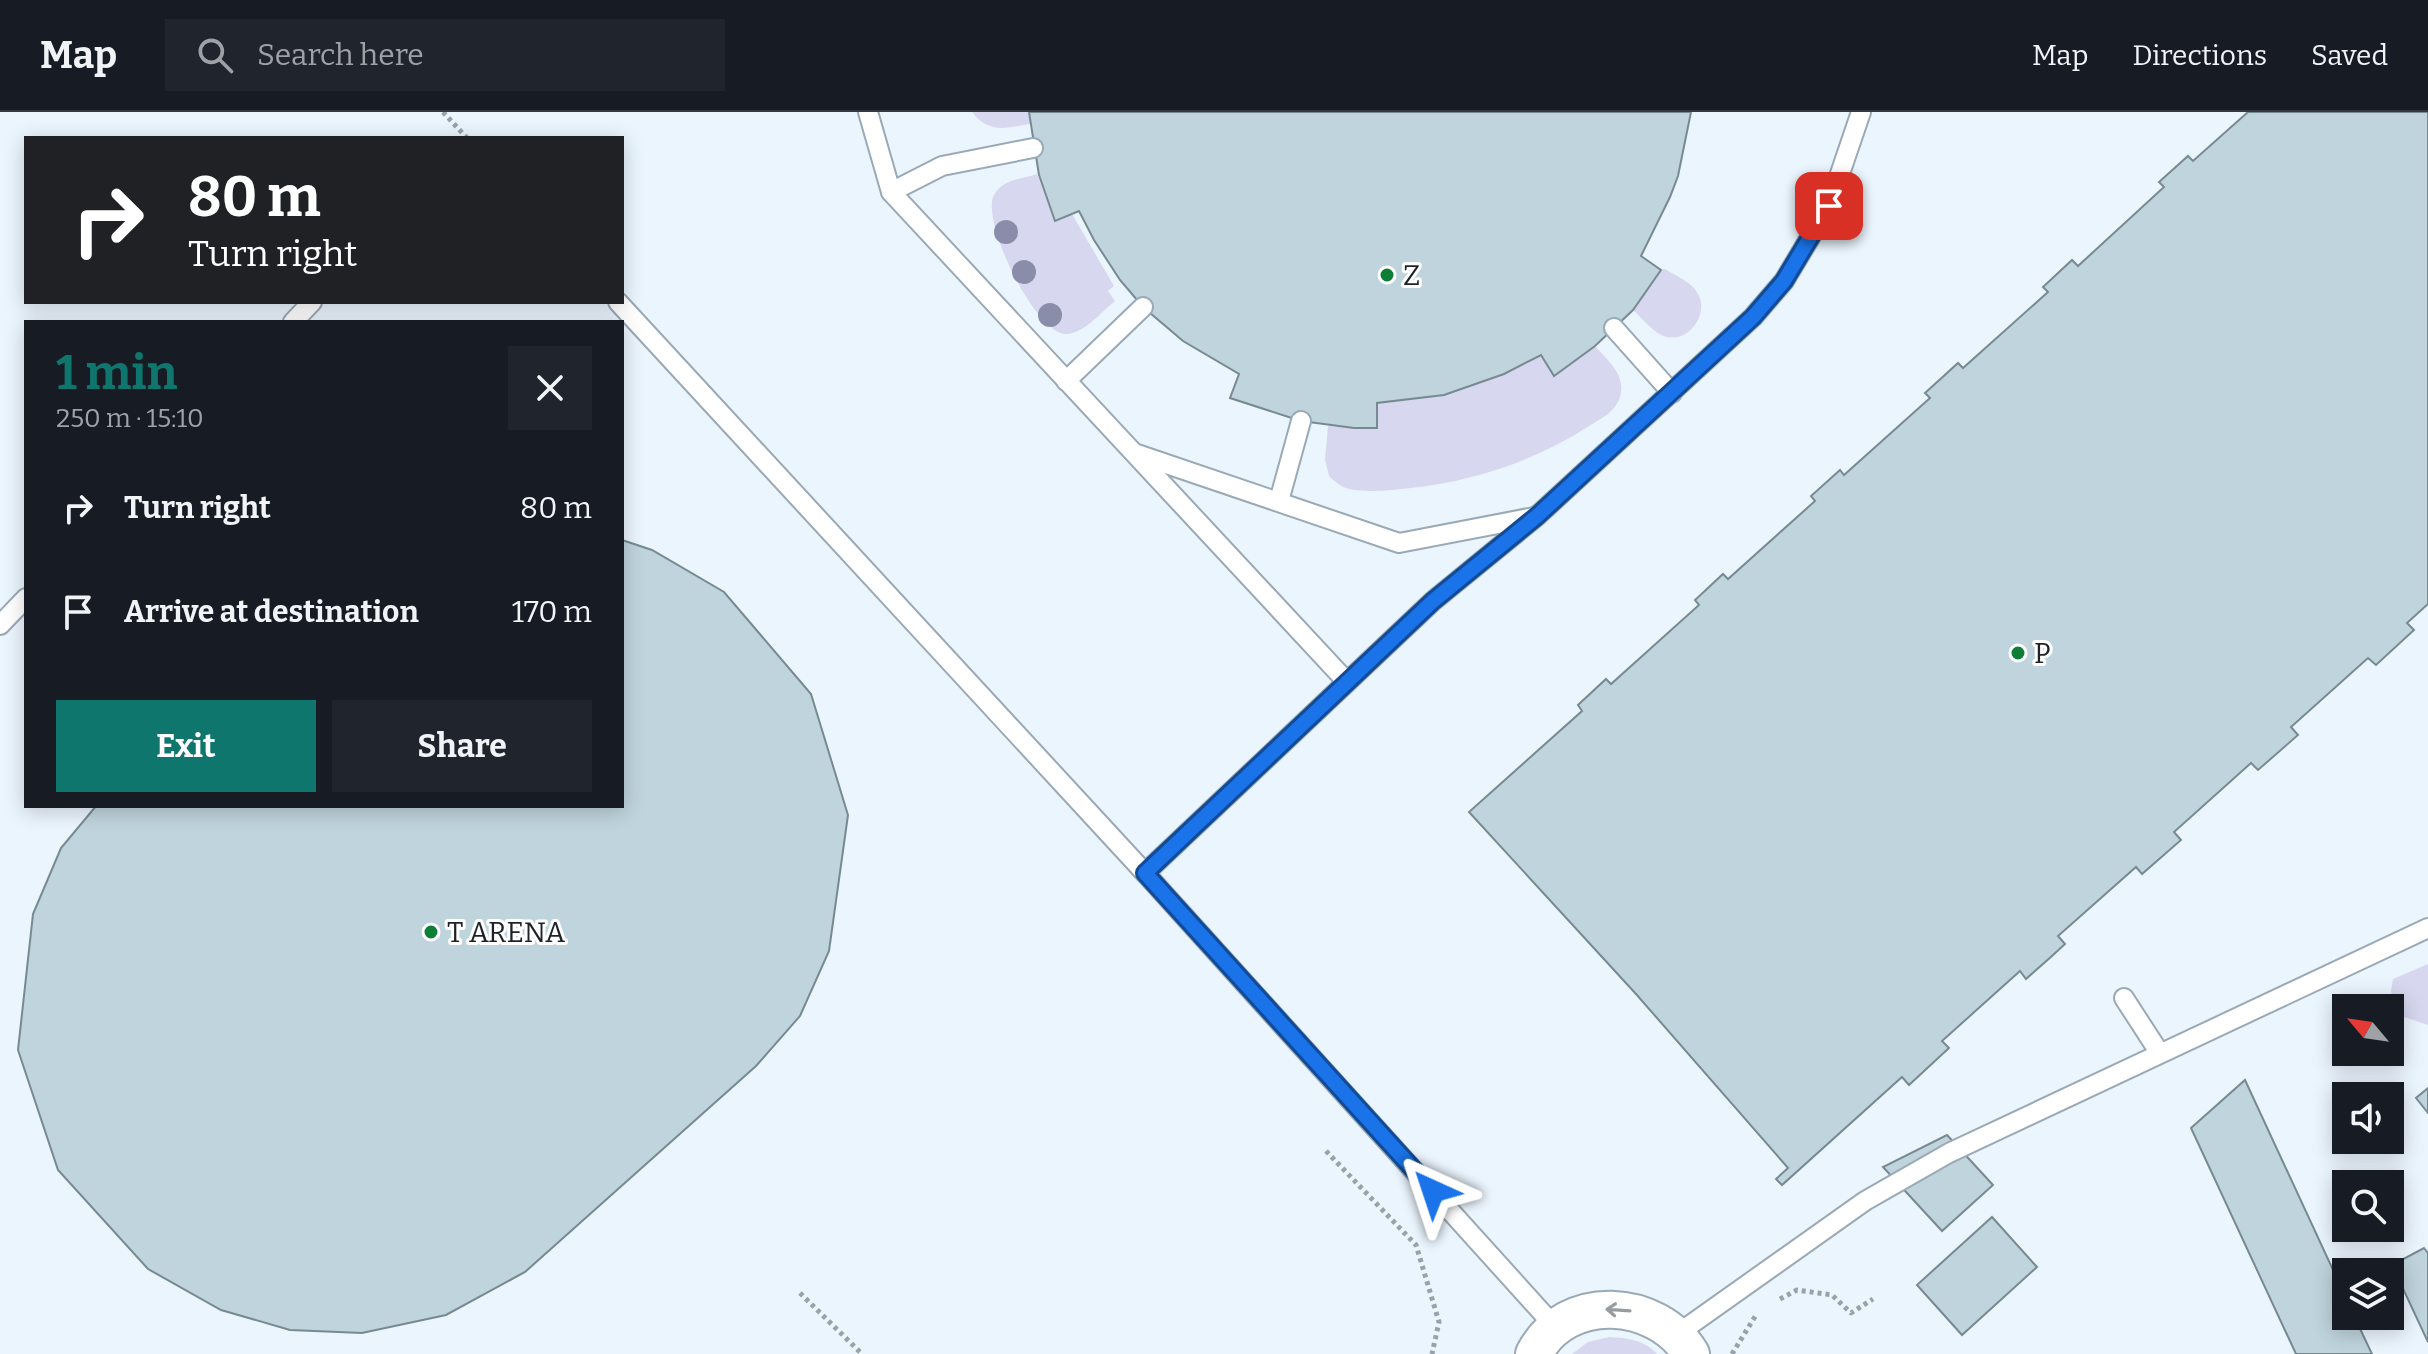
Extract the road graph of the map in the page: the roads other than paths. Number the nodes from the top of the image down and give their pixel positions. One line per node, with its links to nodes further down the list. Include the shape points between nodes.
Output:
1 (868, 112): 4 (lane)
2 (1861, 112): 11 (lane, via 1829,206 1784,281)
3 (1033, 148): 4 (lane, via 942,166)
4 (891, 192): 10 (lane)
5 (310, 304): 8 (lane)
6 (620, 304): 19 (lane)
7 (1143, 307): 10 (lane)
8 (295, 320)
9 (1614, 328): 11 (lane)
10 (1066, 381): 13 (lane)
11 (1672, 393): 15 (lane)
12 (1301, 421): 14 (lane)
13 (1134, 453): 14 (lane); 18 (lane)
14 (1279, 501): 15 (lane, via 1399,543)
15 (1537, 516): 18 (lane, via 1433,601)
16 (24, 600): 17 (lane)
17 (0, 625)
18 (1347, 682): 19 (lane)
19 (1145, 873): 23 (lane)
20 (2428, 928): 22 (lane)
21 (2124, 998): 22 (lane)
22 (2159, 1052): 24 (lane, via 1949,1153 1865,1201)
23 (1545, 1341): 24 (street, one-way to 23, via 1670,1328 1643,1313 1613,1308 1583,1313)
24 (1684, 1344)

